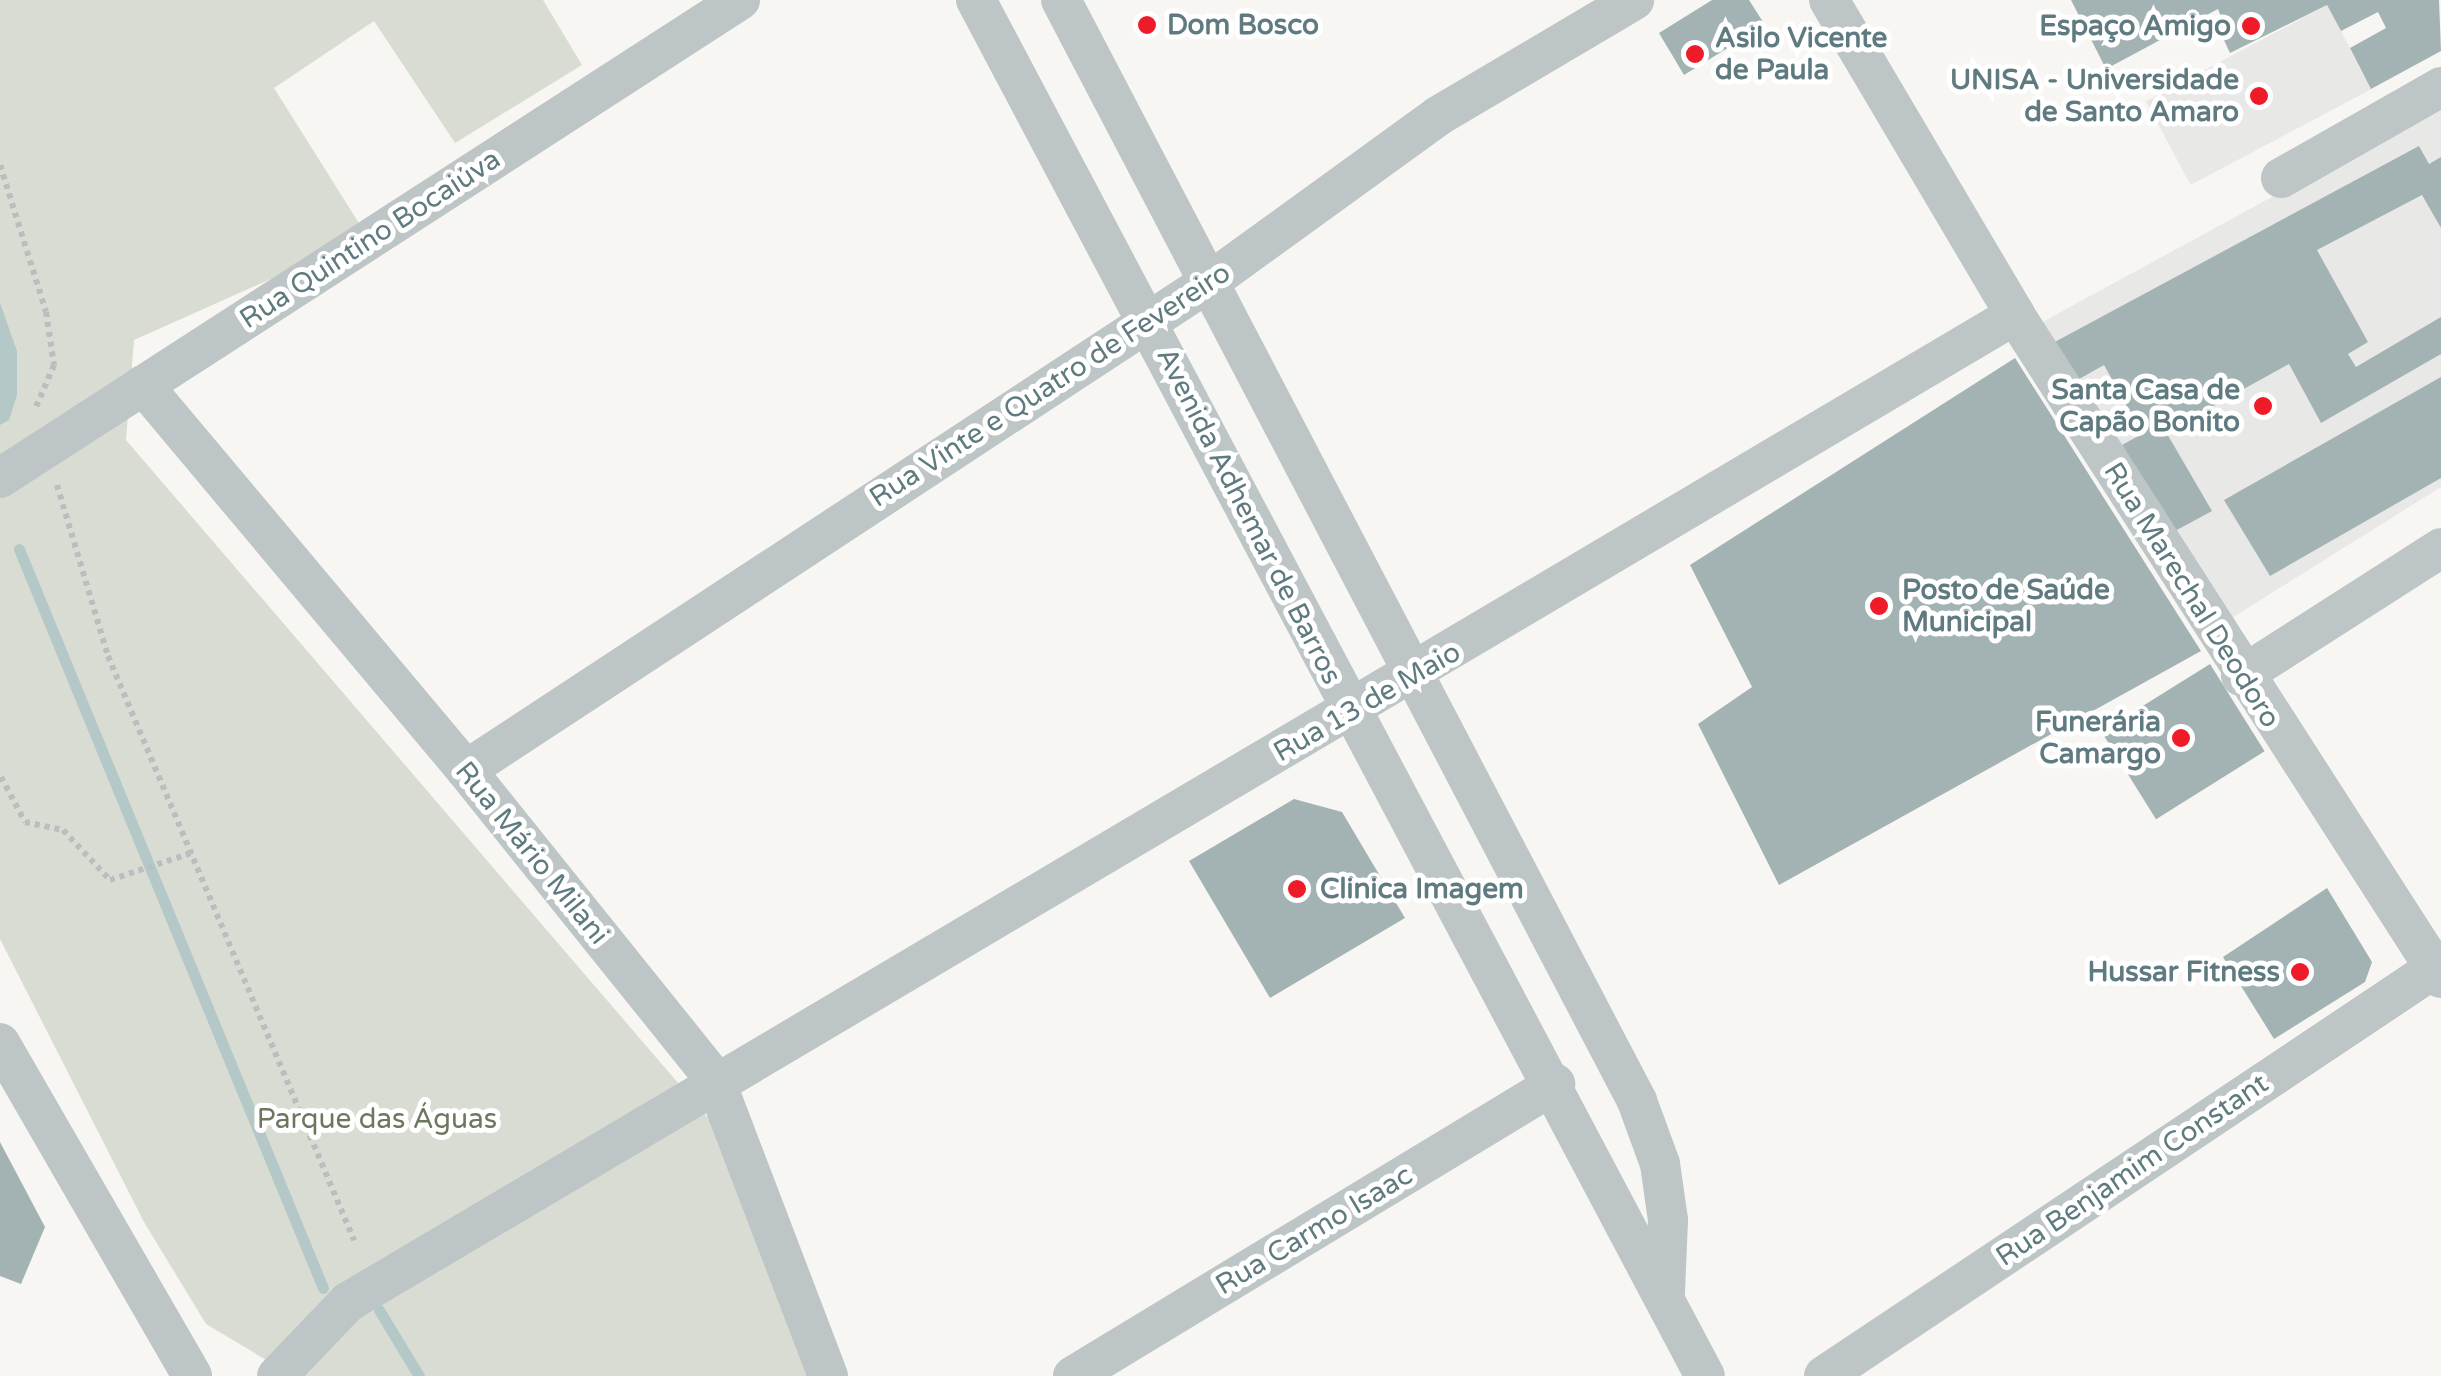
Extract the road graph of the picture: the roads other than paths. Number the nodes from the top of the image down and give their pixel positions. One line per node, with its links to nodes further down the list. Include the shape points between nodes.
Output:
1 (740, 0): 11 (street, Rua Quintino Bocaiúva)
2 (976, 0): 10 (street, Avenida Adhemar de Barros)
3 (1061, 0): 8 (street)
4 (1634, 0): 8 (street, Rua Vinte e Quatro de Fevereiro, via 1438,116)
5 (1829, 0): 9 (street, Rua Marechal Deodoro)
6 (2441, 87): 7 (street)
7 (2280, 178)
8 (1209, 282): 10 (street, Rua Vinte e Quatro de Fevereiro); 14 (street)
9 (2015, 316): 14 (street, Rua 13 de Maio); 15 (street, Rua Marechal Deodoro)
10 (1148, 321): 16 (street, Avenida Adhemar de Barros); 17 (street, Rua Vinte e Quatro de Fevereiro)
11 (143, 385): 12 (street, Rua Quintino Bocaiúva, via 38,433); 17 (street, Rua Mário Milani)
12 (0, 478)
13 (2441, 548): 15 (street)
14 (1414, 675): 16 (street, Rua 13 de Maio); 22 (street, via 1637,1101 1660,1164 1668,1220)
15 (2241, 676): 18 (street, Rua Marechal Deodoro)
16 (1351, 712): 20 (street, Rua 13 de Maio); 21 (street, Avenida Adhemar de Barros)
17 (466, 770): 20 (street, Rua Mário Milani)
18 (2439, 970): 28 (street, Rua Benjamim Constant)
19 (0, 1043): 23 (street)
20 (715, 1080): 24 (street, Rua 13 de Maio, via 348,1302); 25 (street, Rua Mário Milani)
21 (1554, 1084): 22 (street, Avenida Adhemar de Barros); 26 (street, Rua Carmo Isaac)
22 (1664, 1296): 27 (street, Avenida Adhemar de Barros)
23 (192, 1376)
24 (276, 1376)
25 (828, 1376)
26 (1073, 1376)
27 (1705, 1376)
28 (1824, 1376)

